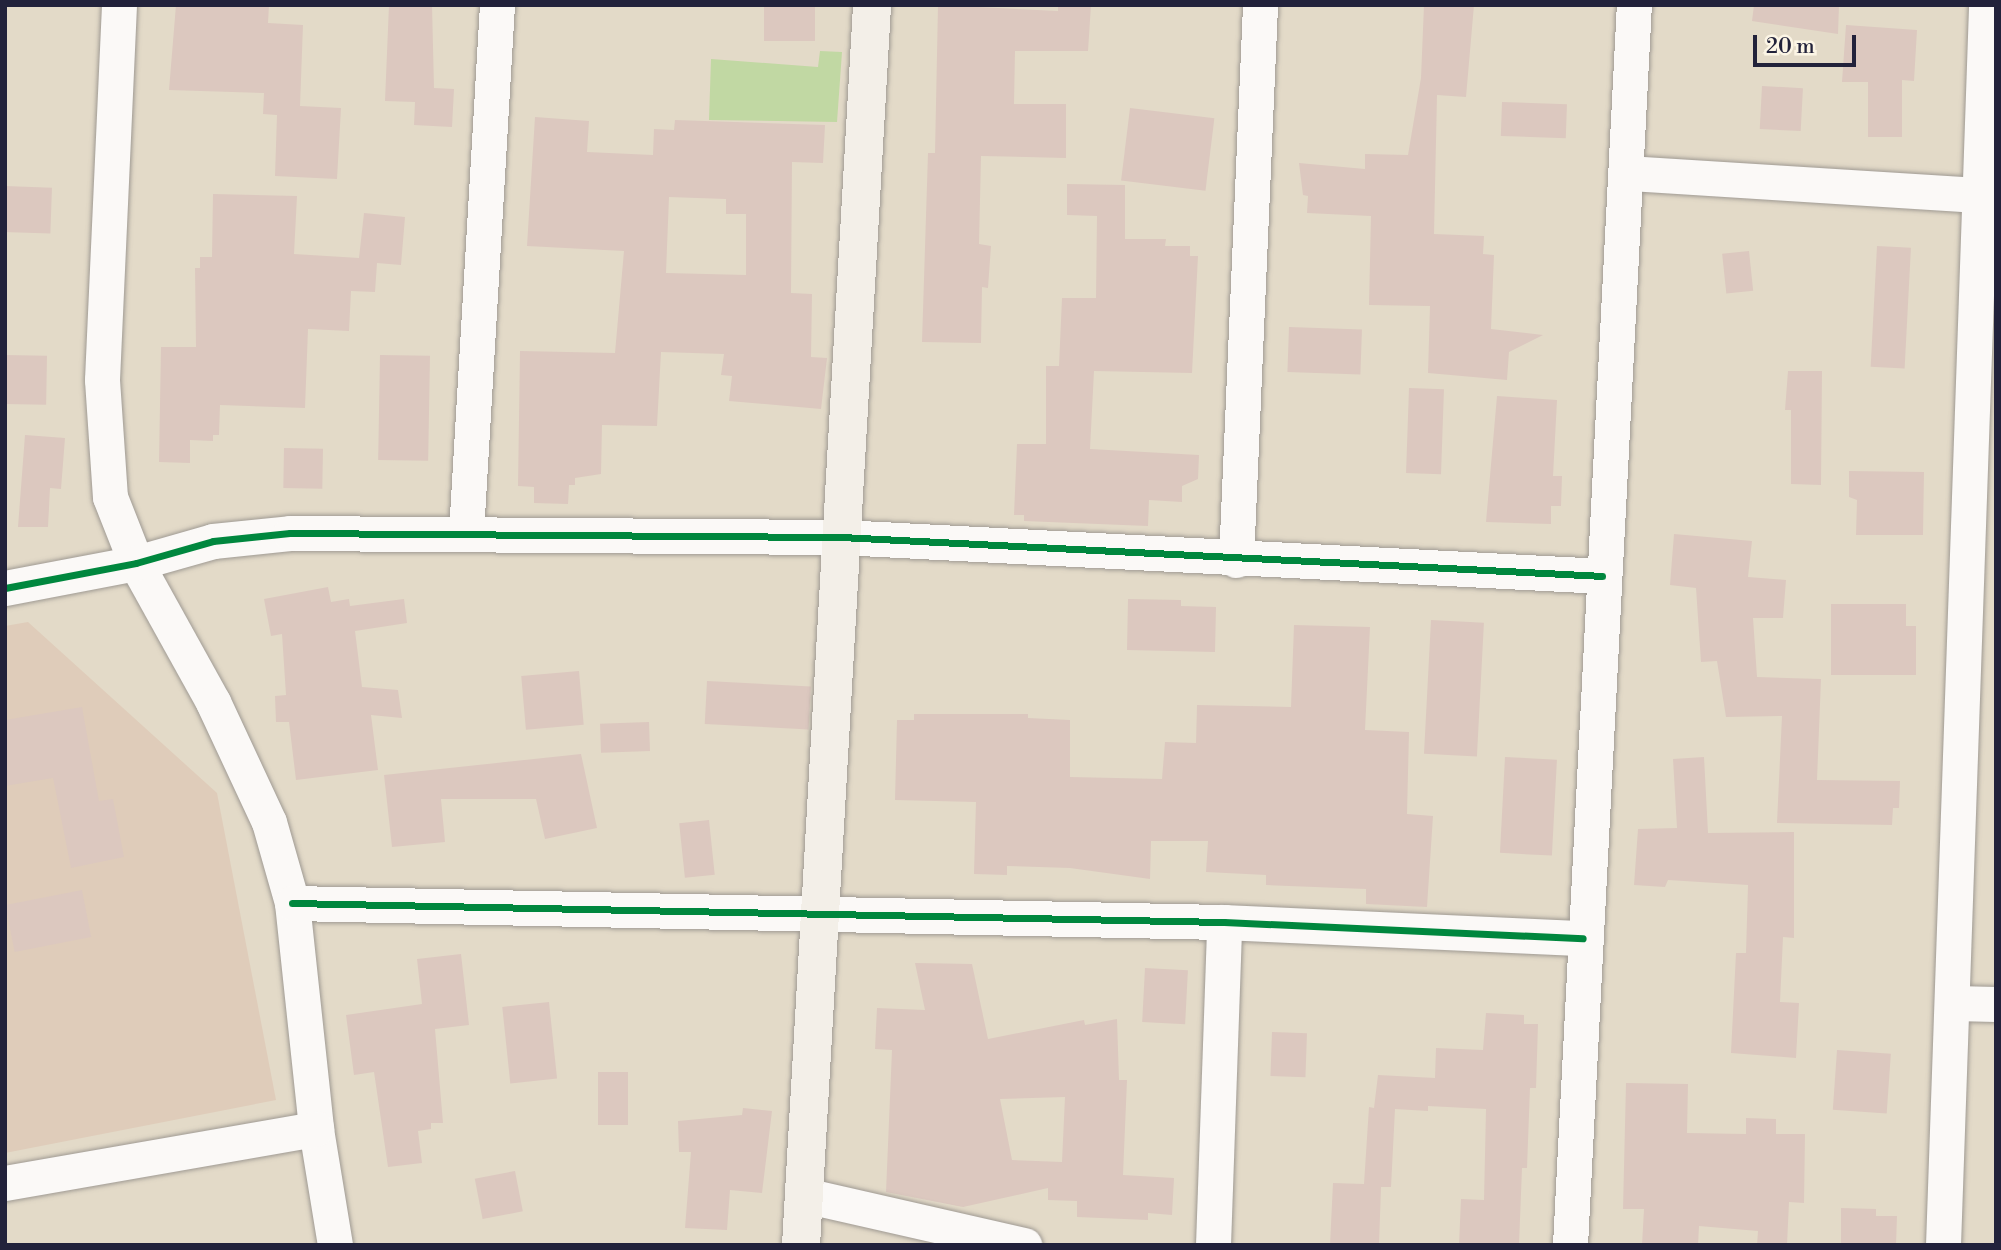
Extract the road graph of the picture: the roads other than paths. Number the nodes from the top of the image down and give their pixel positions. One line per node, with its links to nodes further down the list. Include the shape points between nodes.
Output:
1 (119, 5): 12 (street, via 102,380 110,497)
2 (497, 5): 9 (street)
3 (872, 5): 10 (street)
4 (1260, 5): 11 (street)
5 (1634, 5): 7 (street)
6 (1986, 5): 8 (street)
7 (1628, 173): 8 (street); 13 (street)
8 (1988, 196): 19 (street)
9 (466, 533): 10 (street); 12 (street, via 289,533 214,541)
10 (841, 537): 11 (street); 16 (street)
11 (1236, 560): 13 (street)
12 (136, 563): 14 (street); 15 (street, via 236,750 269,822)
13 (1602, 576): 18 (street)
14 (5, 588)
15 (292, 902): 16 (street); 21 (street)
16 (820, 912): 17 (street); 23 (street)
17 (1224, 922): 18 (street); 27 (street)
18 (1583, 938): 28 (street)
19 (1954, 1003): 20 (street); 29 (street)
20 (1996, 1004)
21 (316, 1129): 22 (street); 24 (street)
22 (5, 1183)
23 (804, 1195): 25 (street); 26 (street)
24 (335, 1245)
25 (801, 1245)
26 (1024, 1245)
27 (1213, 1245)
28 (1570, 1245)
29 (1943, 1245)

